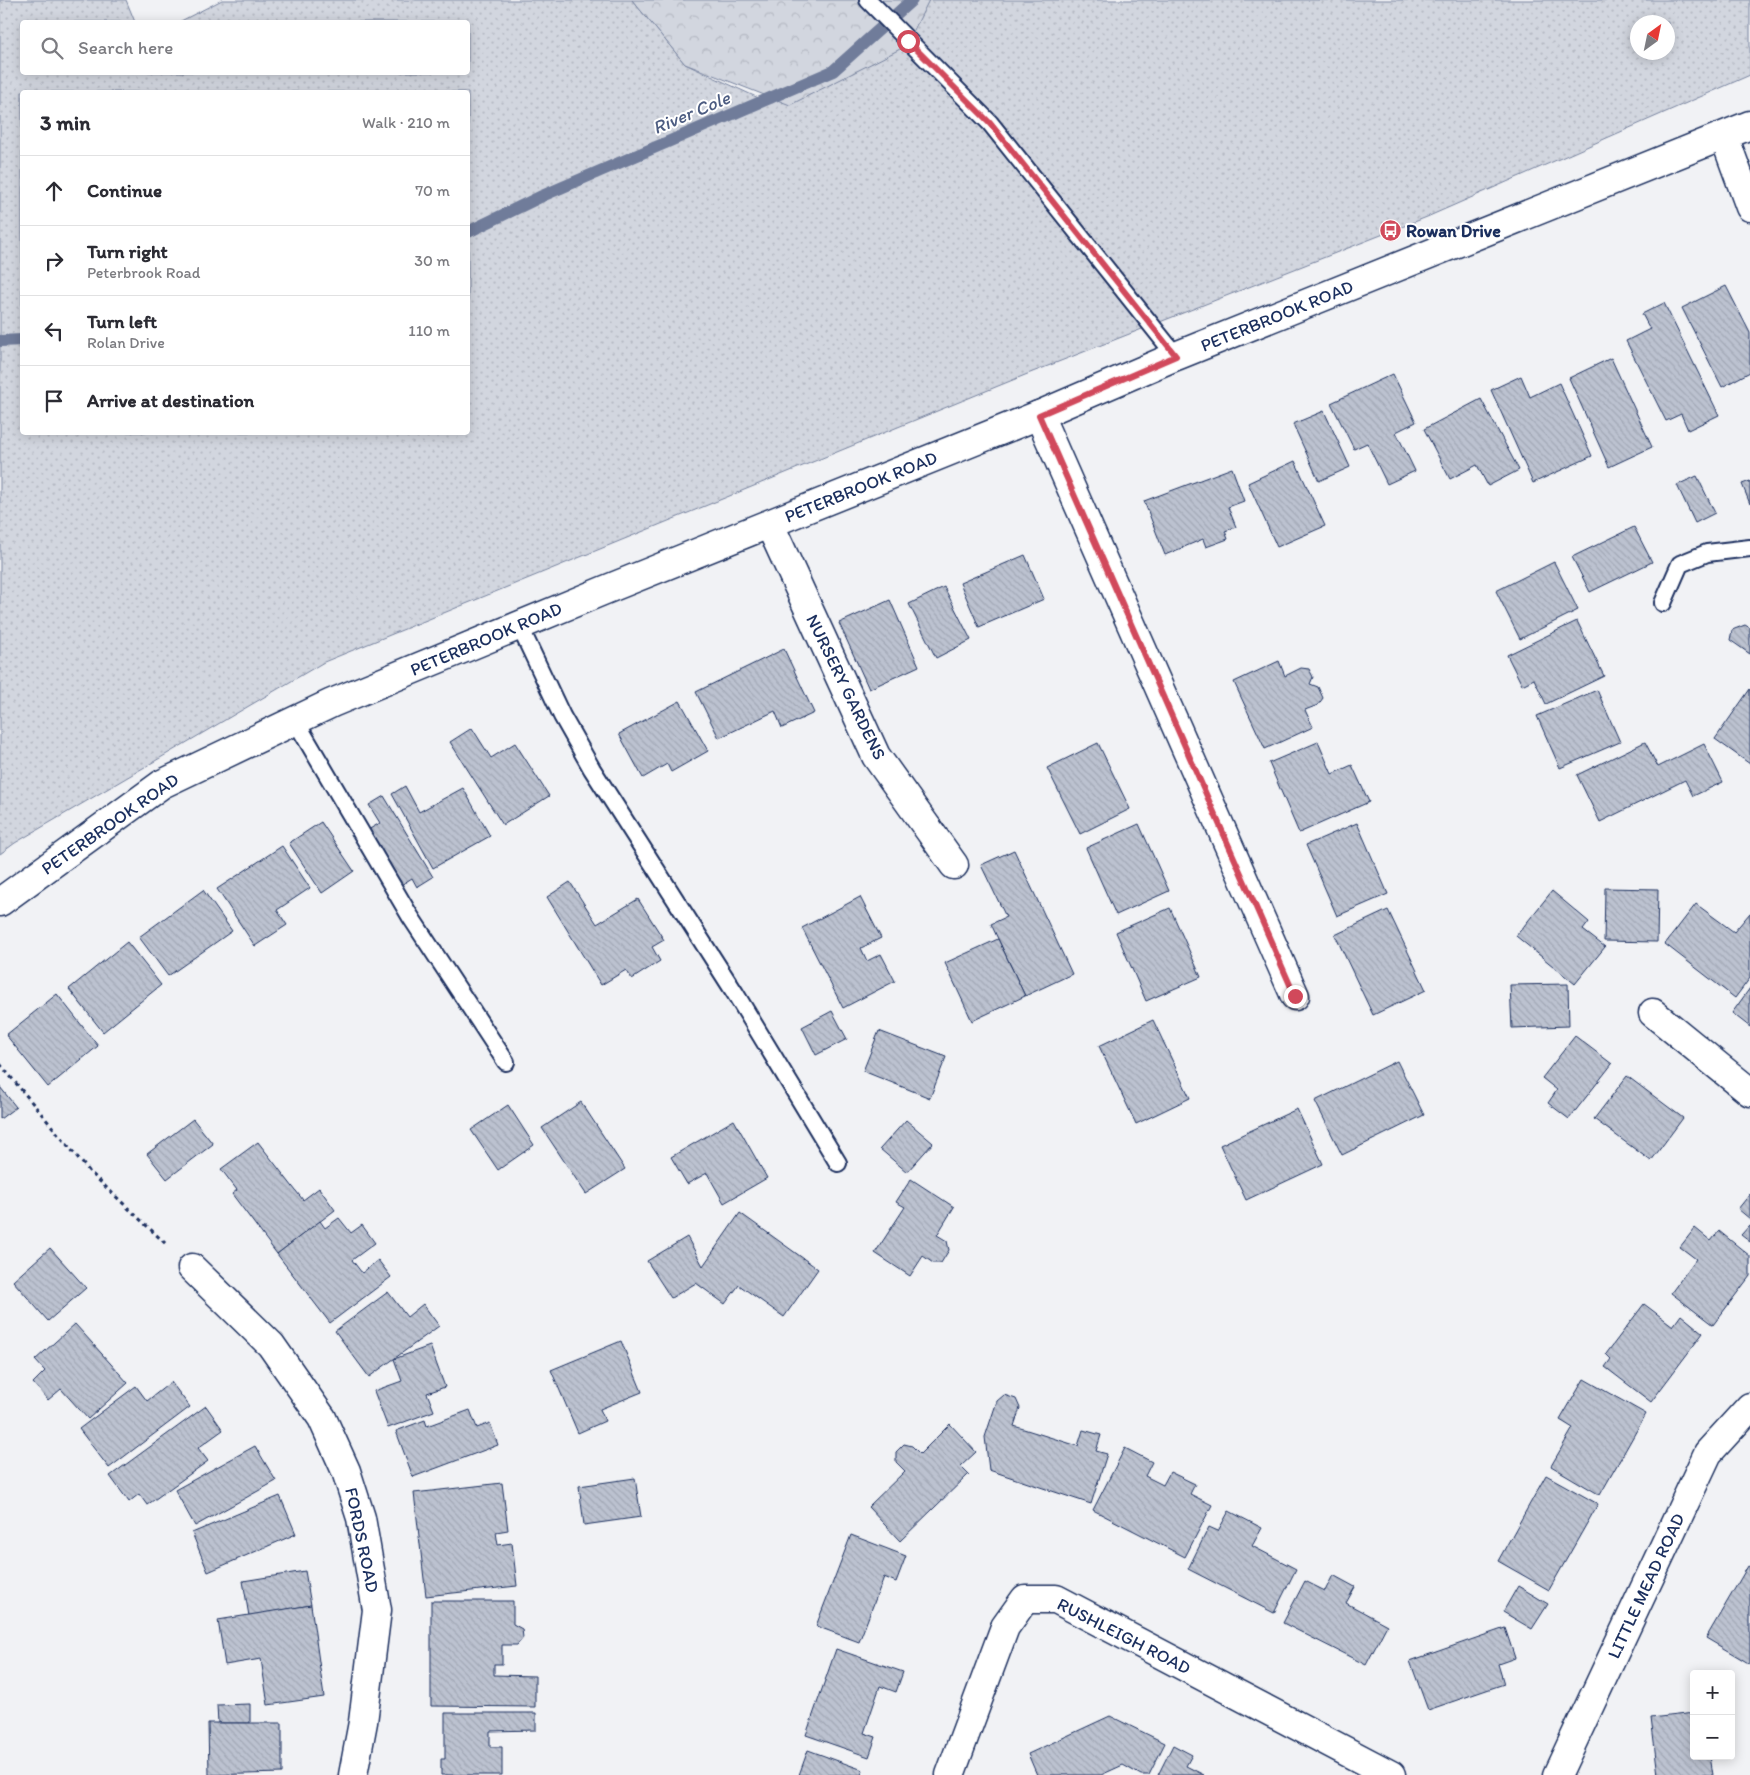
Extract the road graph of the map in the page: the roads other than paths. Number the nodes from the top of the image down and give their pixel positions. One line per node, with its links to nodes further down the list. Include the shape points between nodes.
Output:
1 (868, 0): 5 (lane, via 990,123)
2 (1750, 124): 3 (street, PETERBROOK ROAD)
3 (1724, 136): 4 (street); 5 (street, PETERBROOK ROAD)
4 (1750, 207)
5 (1176, 356): 6 (street, PETERBROOK ROAD)
6 (1039, 415): 7 (street, PETERBROOK ROAD); 14 (street)
7 (770, 525): 10 (street, PETERBROOK ROAD); 12 (street, NURSERY GARDENS, via 876,756)
8 (1750, 548): 9 (lane, via 1707,552 1680,564)
9 (1663, 603)
10 (518, 626): 11 (street, PETERBROOK ROAD); 18 (lane, via 592,769)
11 (295, 720): 13 (street, PETERBROOK ROAD, via 162,784); 16 (lane, via 410,916)
12 (954, 865)
13 (0, 902)
14 (1295, 996)
15 (1653, 1013): 17 (street)
16 (506, 1062)
17 (1750, 1092)
18 (838, 1163)
19 (192, 1268): 21 (street, FORDS ROAD, via 270,1345 322,1418 346,1471 360,1518 377,1610)
20 (1750, 1408): 24 (street, LITTLE MEAD ROAD, via 1708,1453)
21 (353, 1775)
22 (950, 1775): 23 (street, RUSHLEIGH ROAD, via 1005,1627 1025,1599 1056,1599)
23 (1391, 1775)
24 (1557, 1775)

